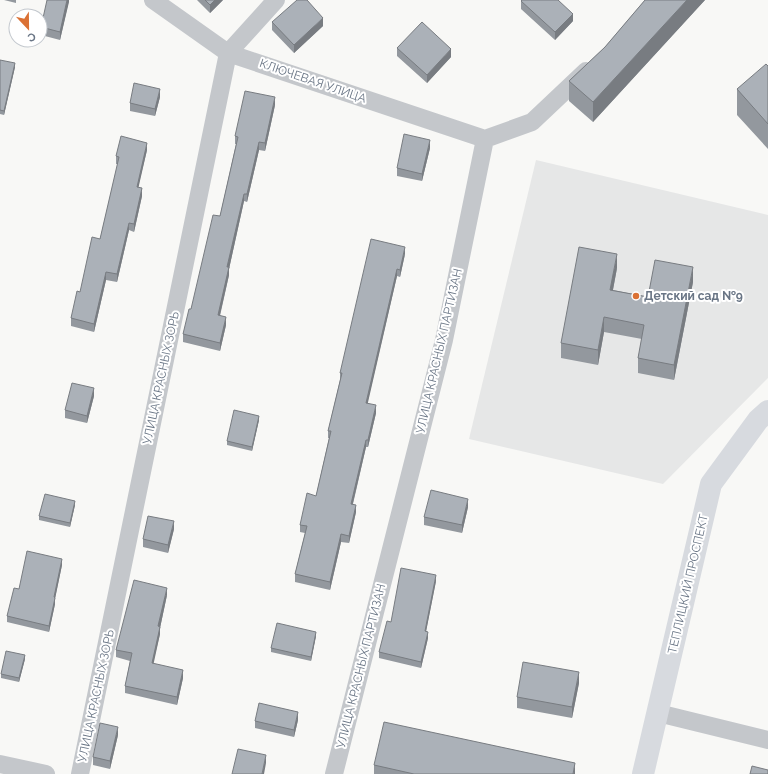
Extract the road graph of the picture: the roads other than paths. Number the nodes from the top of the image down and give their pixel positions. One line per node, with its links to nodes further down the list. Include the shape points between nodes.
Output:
1 (153, 0): 3 (street, КЛЮЧЕВАЯ УЛИЦА)
2 (276, 0): 3 (street)
3 (228, 53): 5 (street, КЛЮЧЕВАЯ УЛИЦА); 11 (street, УЛИЦА КРАСНЫХ ЗОРЬ)
4 (597, 60): 5 (street, via 532,122)
5 (486, 139): 12 (street, УЛИЦА КРАСНЫХ ПАРТИЗАН, via 444,340)
6 (768, 411): 7 (main road, ТЕПЛИЦКИЙ ПРОСПЕКТ, via 758,420 711,484)
7 (658, 712): 8 (street); 13 (main road, ТЕПЛИЦКИЙ ПРОСПЕКТ)
8 (768, 740)
9 (0, 764): 10 (street)
10 (46, 774)
11 (80, 774)
12 (334, 774)
13 (643, 774)

